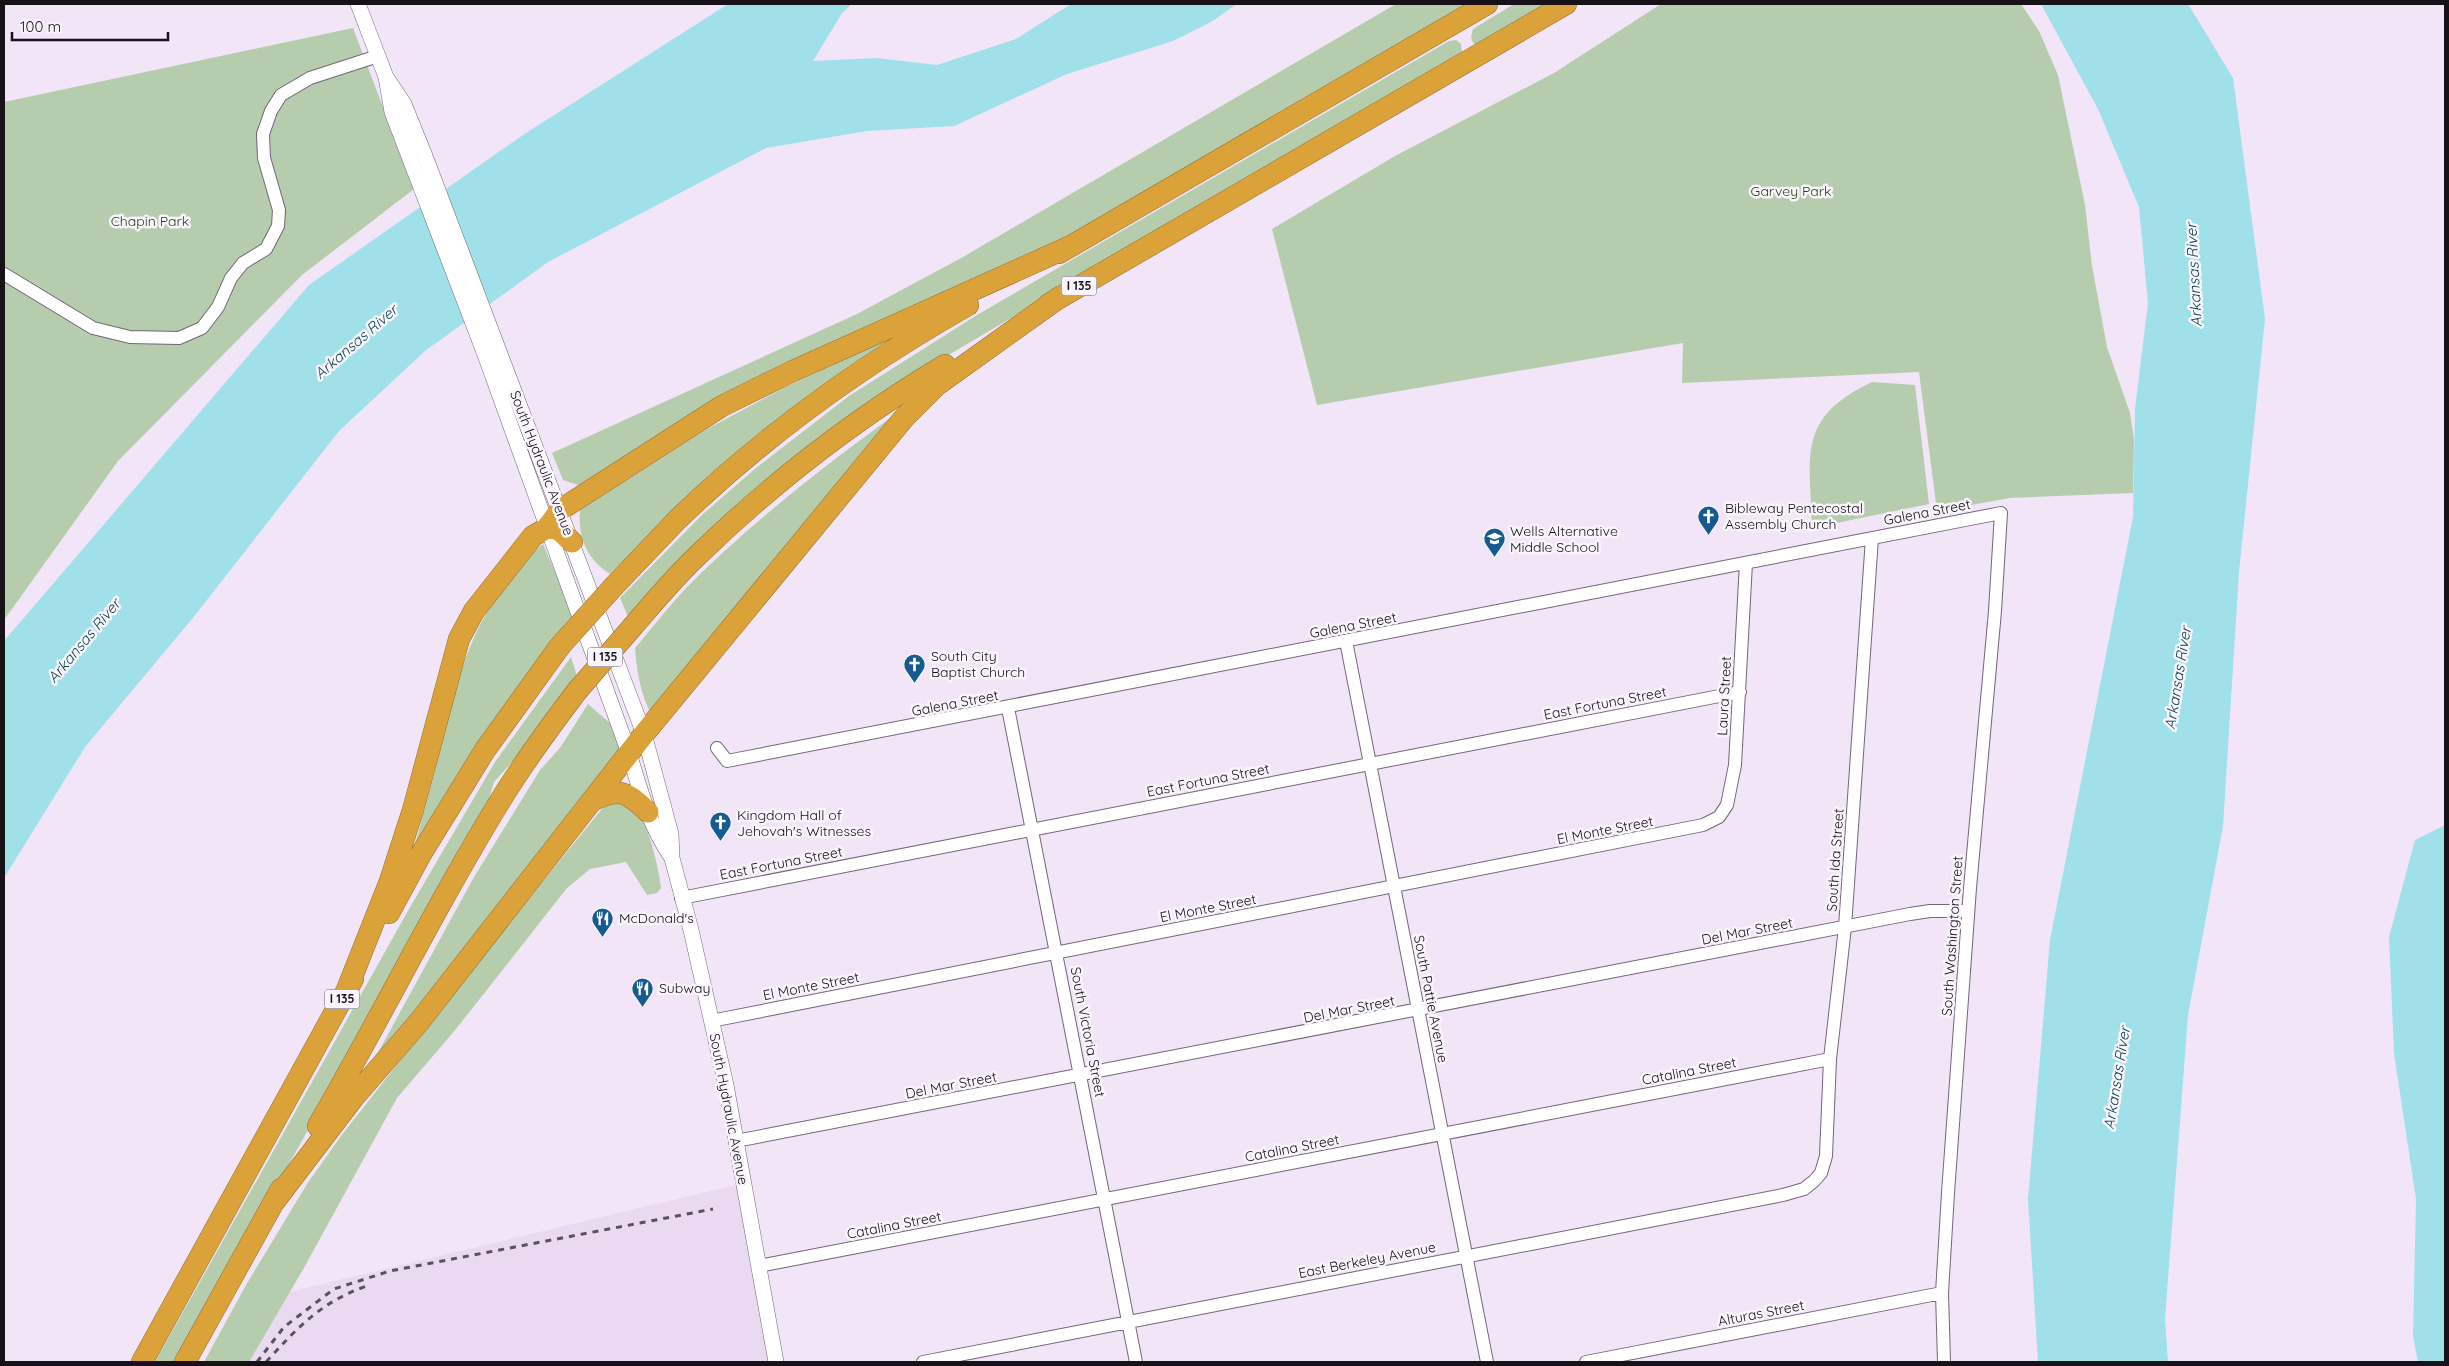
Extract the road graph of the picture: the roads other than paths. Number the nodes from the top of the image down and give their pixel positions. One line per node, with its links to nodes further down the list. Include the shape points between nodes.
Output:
1 (358, 4): 4 (street, South Hydraulic Avenue)
2 (1487, 4): 6 (highway, I 135)
3 (1566, 4): 8 (highway, I 135)
4 (378, 56): 5 (street, South Hydraulic Avenue); 7 (street, via 310,78 281,95 271,111 264,134 264,158 280,210 278,226 266,249 243,263 231,278 218,307 202,328 179,338 130,337 93,328)
5 (386, 77): 9 (street, South Hydraulic Avenue, via 404,104 425,156); 11 (street, South Hydraulic Avenue, via 392,112)
6 (1070, 246): 9 (highway, via 722,406); 32 (highway, I 135, bridge, via 913,339 813,406 679,519 560,646 485,750 421,854)
7 (4, 274)
8 (1060, 297): 18 (highway, via 937,386 904,418); 41 (highway, I 135, bridge, via 924,378 836,437 694,558 634,625 577,691 506,792)
9 (560, 510): 11 (highway); 13 (street, South Hydraulic Avenue)
10 (2001, 513): 12 (street, Galena Street); 29 (street, South Washington Street, via 1996,611)
11 (547, 528): 13 (highway, via 558,529); 20 (street, South Hydraulic Avenue); 32 (highway, via 533,536 474,611 459,640 413,810 390,881)
12 (1872, 538): 14 (street, Galena Street); 30 (street, South Ida Street)
13 (572, 542): 18 (street, South Hydraulic Avenue)
14 (1746, 563): 15 (street, Galena Street); 16 (street, Laura Street)
15 (1346, 641): 17 (street, Galena Street); 21 (street, South Pattie Avenue)
16 (1740, 692): 21 (street, East Fortuna Street); 24 (street, Laura Street, via 1735,765 1728,799 1722,812)
17 (1008, 708): 19 (street, Galena Street, via 727,761); 25 (street, South Victoria Street)
18 (644, 734): 20 (highway); 26 (street, South Hydraulic Avenue, via 671,834)
19 (717, 748)
20 (629, 753): 22 (highway); 23 (street, South Hydraulic Avenue)
21 (1370, 764): 25 (street, East Fortuna Street); 27 (street, South Pattie Avenue)
22 (592, 800): 23 (highway, via 609,792 622,792); 41 (highway)
23 (648, 812): 26 (street, South Hydraulic Avenue, via 658,839)
24 (1710, 822): 27 (street, El Monte Street)
25 (1032, 830): 28 (street, East Fortuna Street); 31 (street, South Victoria Street)
26 (672, 858): 28 (street, South Hydraulic Avenue)
27 (1394, 887): 31 (street, El Monte Street); 33 (street, South Pattie Avenue)
28 (681, 898): 34 (street, South Hydraulic Avenue)
29 (1968, 912): 30 (street, Del Mar Street, via 1922,912); 44 (street, South Washington Street)
30 (1844, 927): 33 (street, Del Mar Street); 35 (street, South Ida Street)
31 (1057, 953): 34 (street, El Monte Street); 36 (street, South Victoria Street)
32 (346, 992): 46 (highway, I 135)
33 (1418, 1010): 36 (street, Del Mar Street); 37 (street, South Pattie Avenue)
34 (711, 1021): 38 (street, South Hydraulic Avenue)
35 (1830, 1059): 37 (street, Catalina Street); 39 (street, South Ida Street, via 1826,1156 1821,1174)
36 (1081, 1075): 38 (street, Del Mar Street); 40 (street, South Victoria Street)
37 (1442, 1134): 40 (street, Catalina Street); 42 (street, South Pattie Avenue)
38 (736, 1141): 43 (street, South Hydraulic Avenue)
39 (1814, 1181): 42 (street, East Berkeley Avenue, via 1796,1192)
40 (1105, 1199): 43 (street, Catalina Street); 45 (street, South Victoria Street)
41 (274, 1202): 47 (highway, I 135)
42 (1466, 1256): 45 (street, East Berkeley Avenue); 51 (street, South Pattie Avenue)
43 (759, 1266): 48 (street, South Hydraulic Avenue)
44 (1942, 1293): 52 (street, Alturas Street); 53 (street, South Washington Street)
45 (1128, 1322): 49 (street, East Berkeley Avenue); 50 (street, South Victoria Street)
46 (142, 1362)
47 (185, 1362)
48 (776, 1362)
49 (923, 1362)
50 (1136, 1362)
51 (1487, 1362)
52 (1586, 1362)
53 (1944, 1362)

